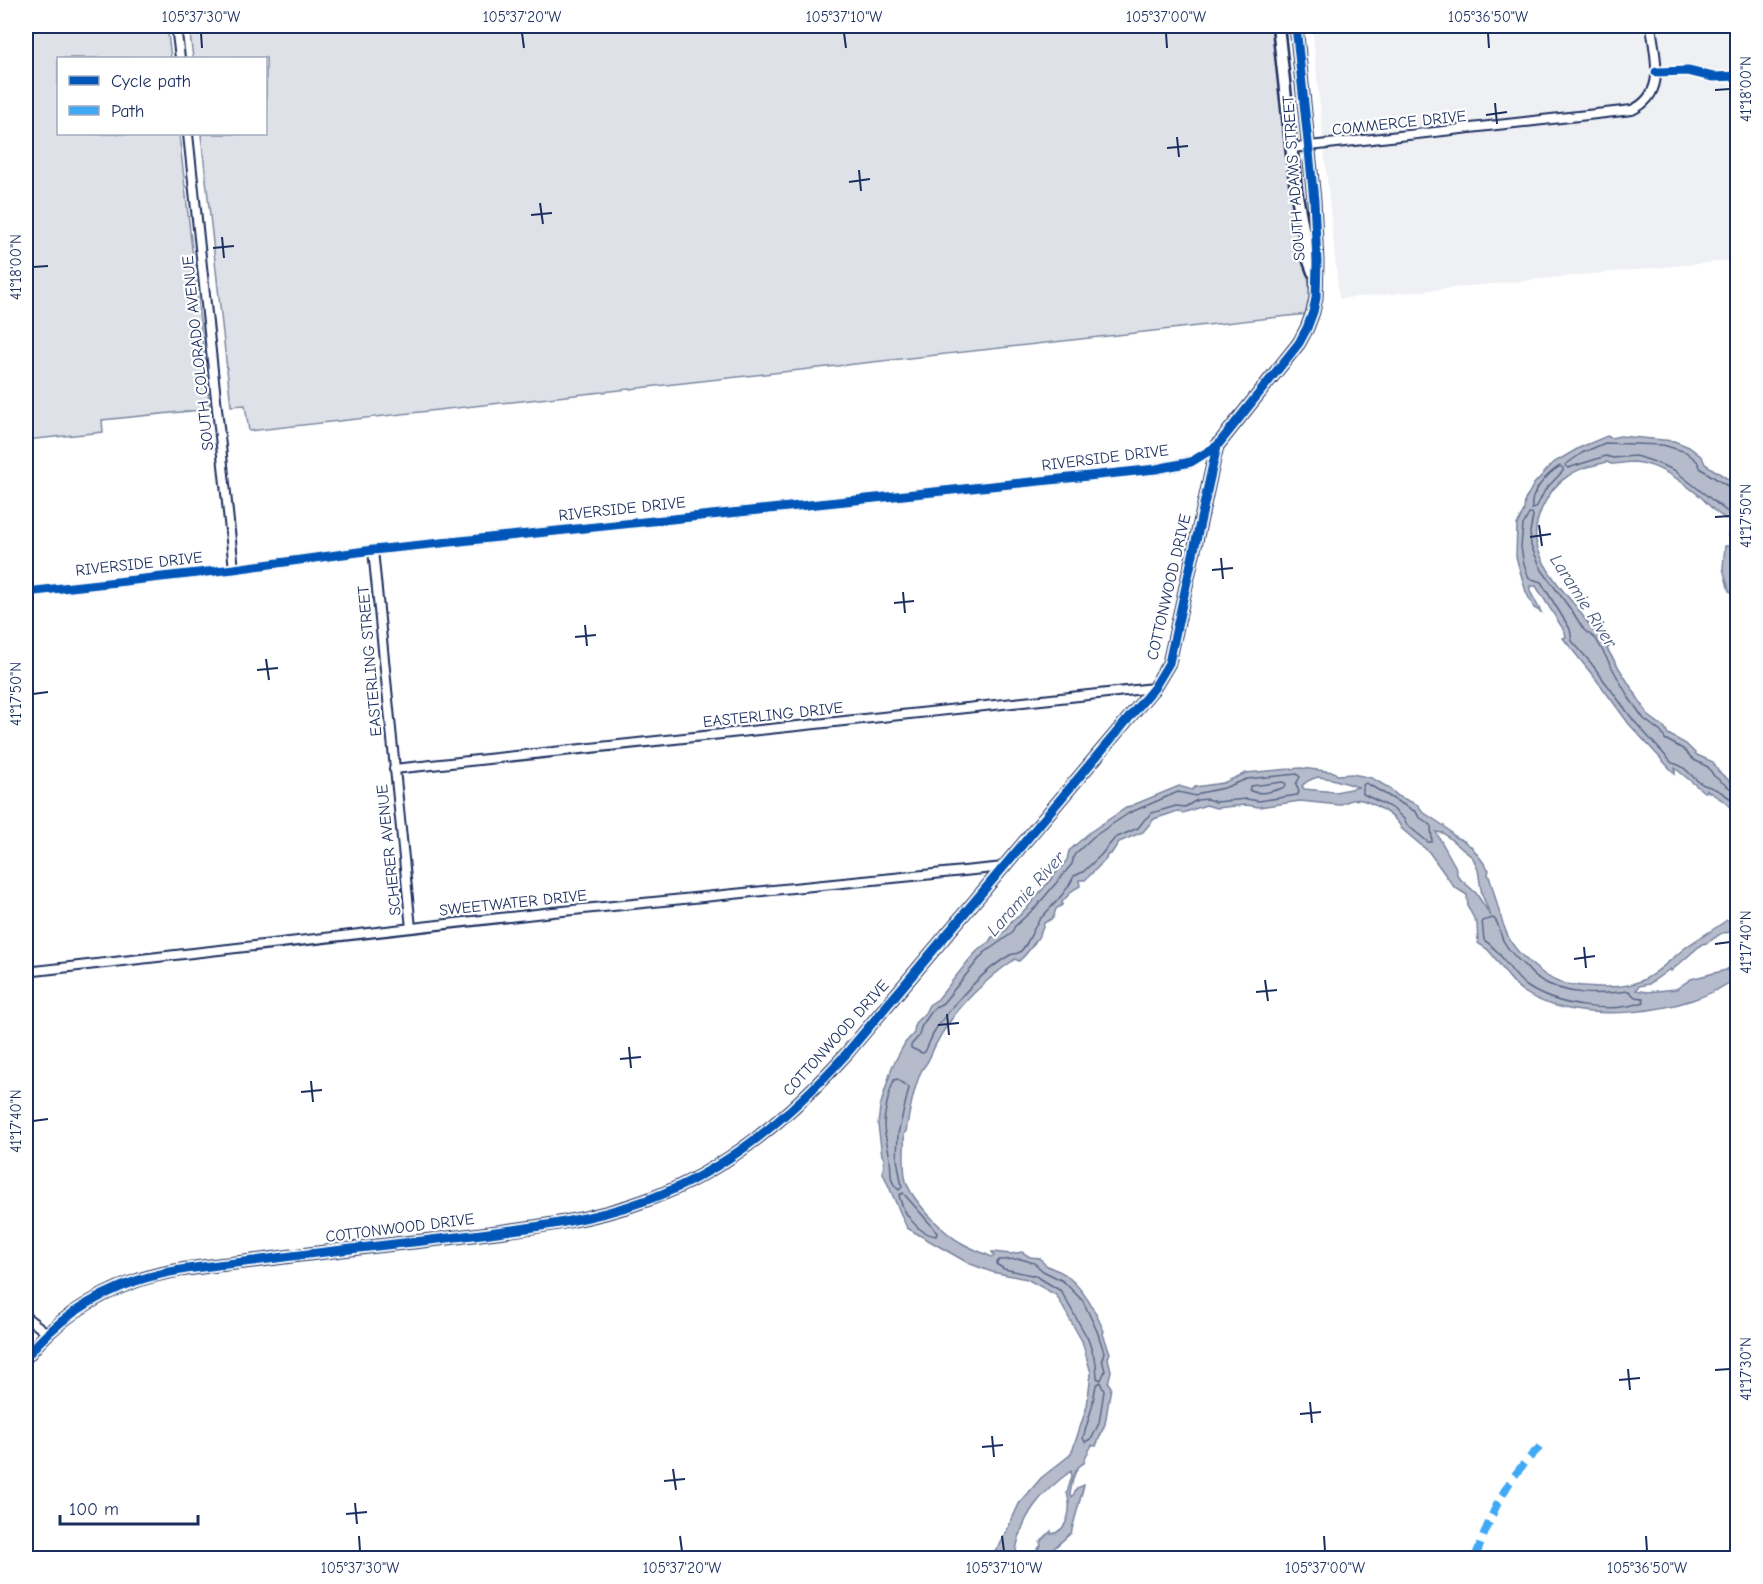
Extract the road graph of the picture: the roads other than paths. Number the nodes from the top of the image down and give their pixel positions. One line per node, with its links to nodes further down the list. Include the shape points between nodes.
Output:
1 (176, 26): 5 (street)
2 (1278, 26): 8 (street, SOUTH ADAMS STREET)
3 (1296, 26): 7 (street, SOUTH ADAMS STREET)
4 (1651, 26): 7 (street, COMMERCE DRIVE, via 1656,72 1653,93 1632,110)
5 (180, 57)
6 (188, 135): 13 (street, SOUTH COLORADO AVENUE)
7 (1309, 146): 8 (street, COMMERCE DRIVE); 9 (street, SOUTH ADAMS STREET)
8 (1292, 148): 9 (street, SOUTH ADAMS STREET, via 1309,261)
9 (1316, 278): 10 (street, SOUTH ADAMS STREET, via 1316,298)
10 (1307, 328): 11 (street, COTTONWOOD DRIVE)
11 (1217, 447): 12 (street, RIVERSIDE DRIVE, via 1191,462 1156,469); 15 (street, COTTONWOOD DRIVE, via 1169,663)
12 (373, 550): 13 (street, RIVERSIDE DRIVE); 16 (street, EASTERLING STREET)
13 (234, 569): 14 (street, RIVERSIDE DRIVE)
14 (26, 592)
15 (1154, 688): 16 (street, EASTERLING DRIVE); 17 (street, COTTONWOOD DRIVE)
16 (394, 769): 18 (street, SCHERER AVENUE)
17 (1004, 867): 18 (street, SWEETWATER DRIVE); 21 (street, COTTONWOOD DRIVE, via 817,1085 754,1141 675,1188 625,1208 570,1222 160,1274 95,1299)
18 (411, 928): 19 (street, SWEETWATER DRIVE)
19 (26, 972)
20 (26, 1317): 21 (street)
21 (47, 1333): 22 (street, COTTONWOOD DRIVE)
22 (26, 1357)

